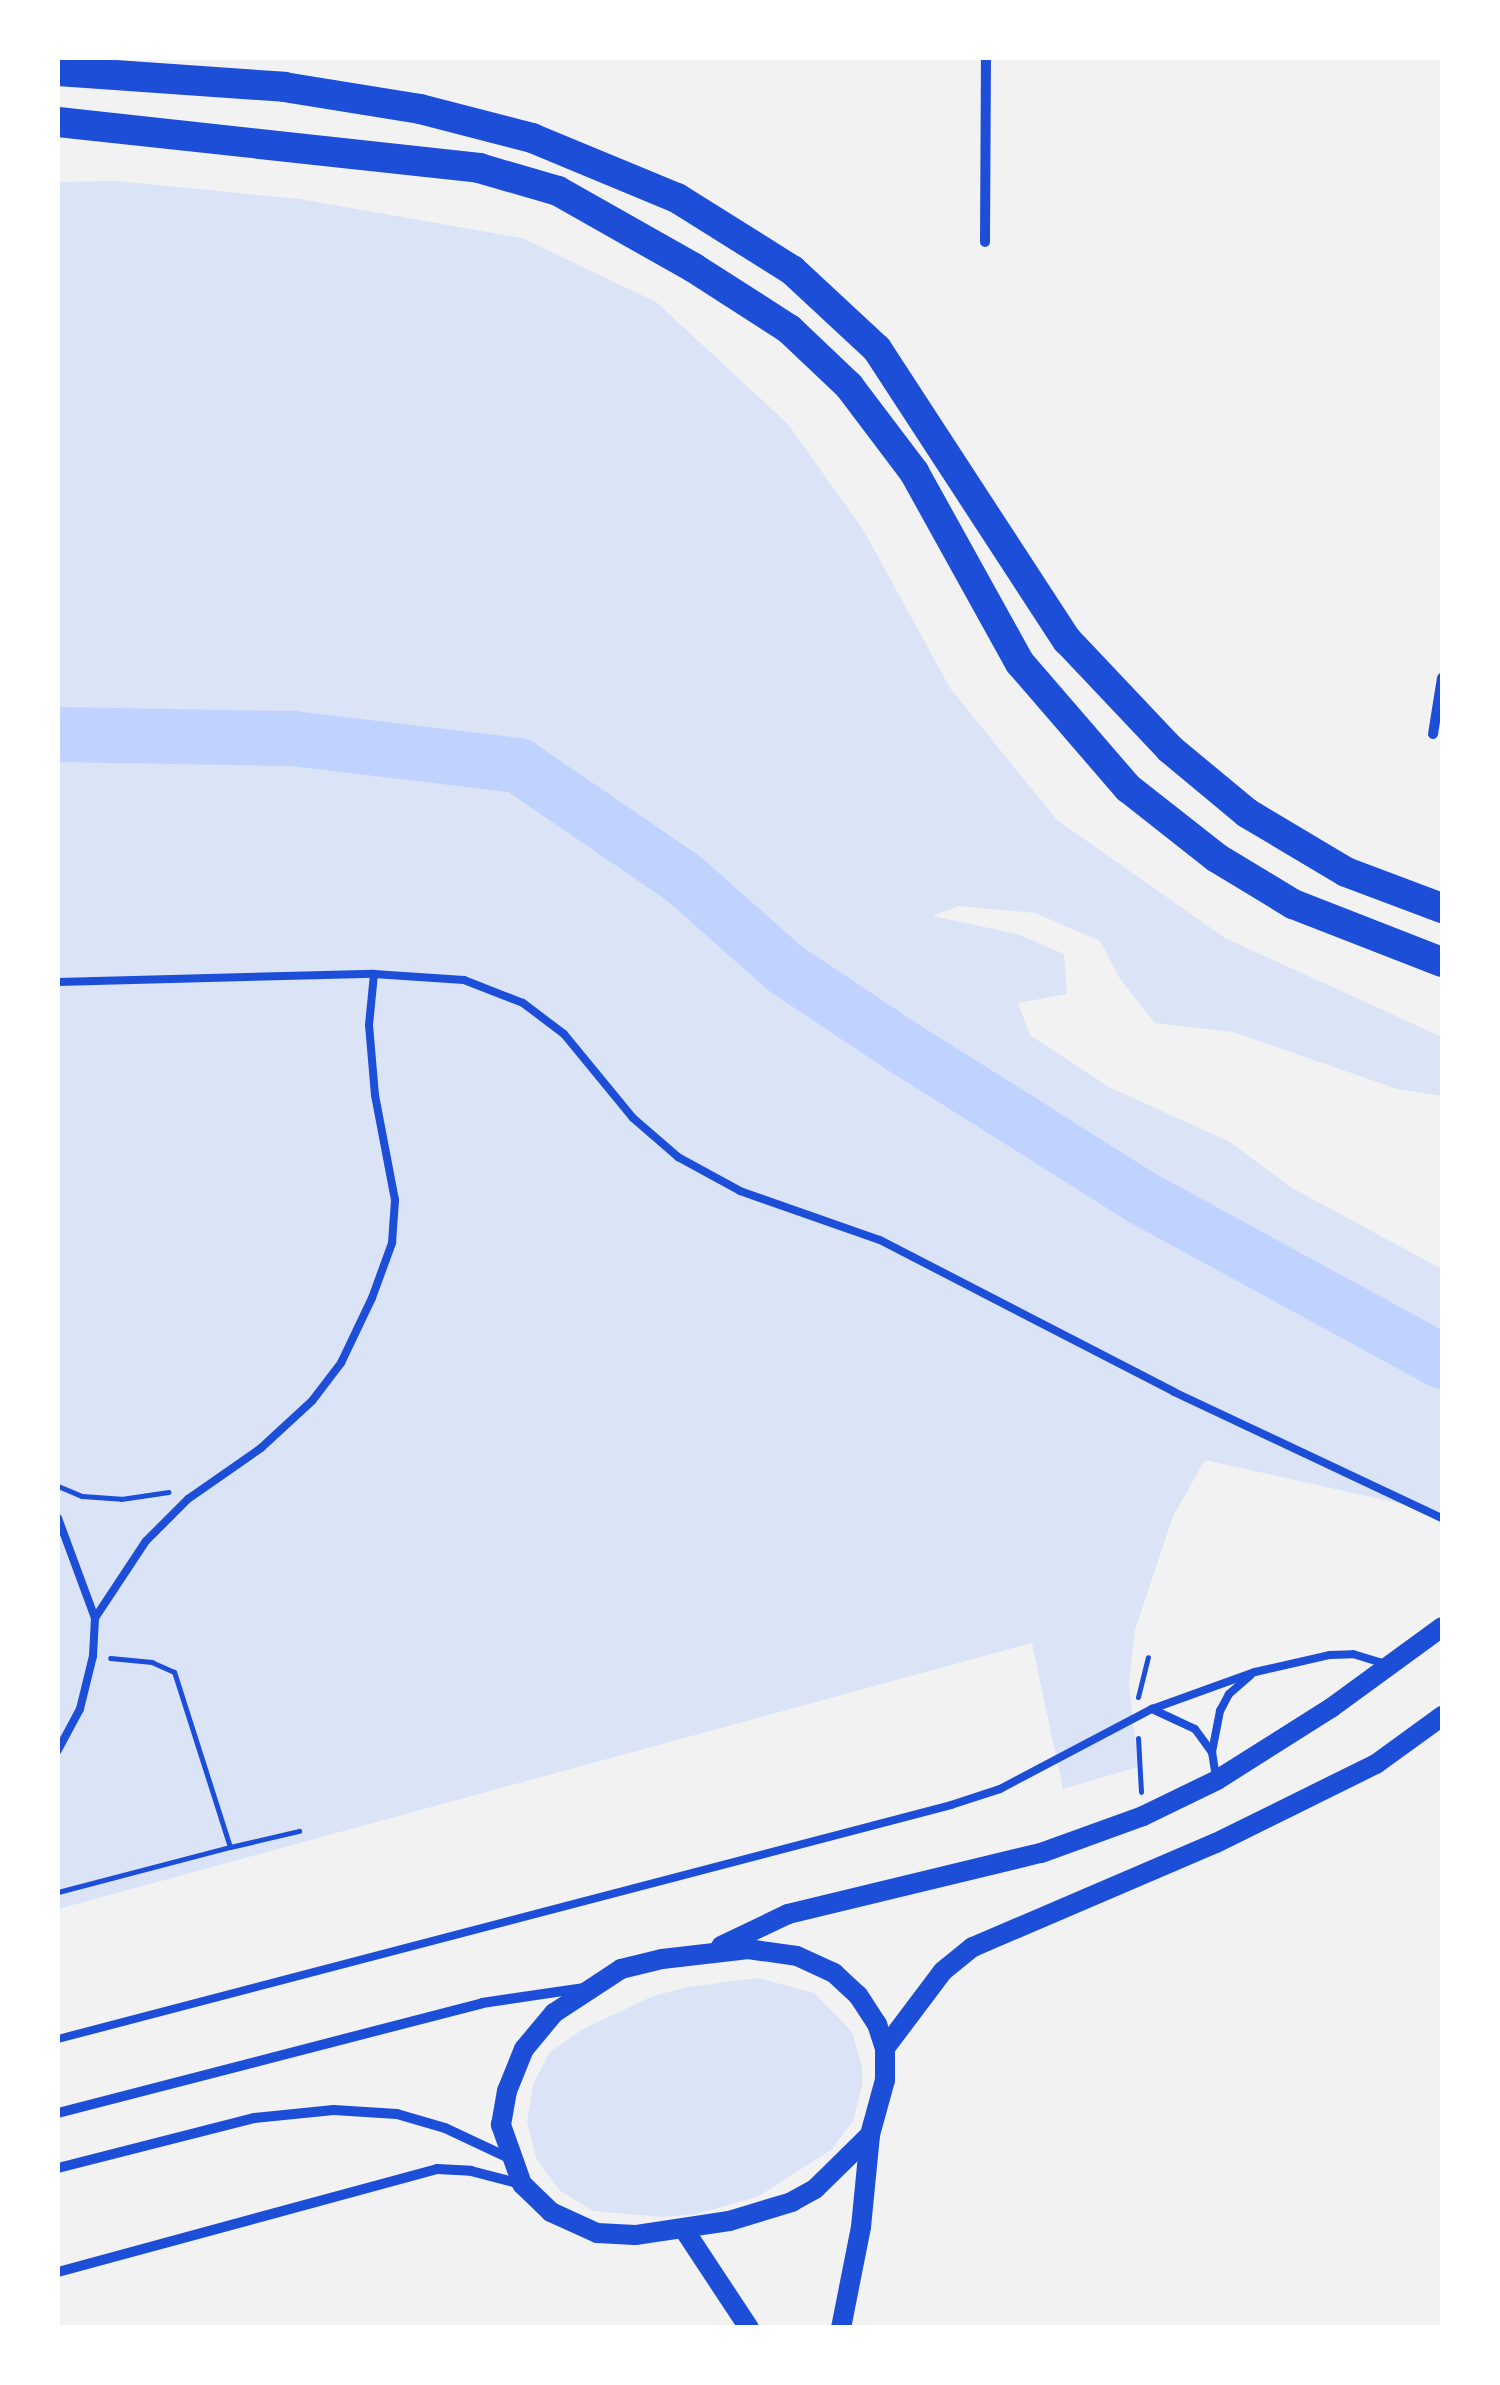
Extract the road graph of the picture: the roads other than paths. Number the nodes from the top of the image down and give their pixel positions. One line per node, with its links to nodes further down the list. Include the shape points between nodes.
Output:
1 (986, 58): 4 (street)
2 (58, 71): 7 (highway, via 284,87 420,109 532,138 677,198 792,270 876,349 1067,640 1170,749 1247,813 1346,872)
3 (58, 122): 8 (highway, via 479,168 558,191 694,268 789,329 850,386 914,472 1020,663 1128,788 1216,858 1294,904)
4 (984, 242)
5 (1442, 678): 6 (street)
6 (1433, 734)
7 (1442, 908)
8 (1442, 962)
9 (374, 974): 10 (lane); 12 (lane, via 464,980 524,1003 564,1034 633,1118 678,1157 740,1191 880,1240 1174,1392); 13 (lane, via 375,1095 396,1200 392,1243 341,1363 261,1448 146,1541)
10 (58, 982)
11 (58, 1518): 13 (lane)
12 (1442, 1518)
13 (95, 1618): 19 (lane, via 80,1709)
14 (1442, 1627): 15 (main road)
15 (1388, 1665): 16 (lane, via 1330,1655); 21 (main road)
16 (1254, 1672): 17 (lane); 20 (lane, via 1220,1711)
17 (1152, 1709): 20 (lane, via 1194,1729); 24 (lane, via 1000,1789 951,1806)
18 (1442, 1716): 25 (main road, via 1376,1764 1216,1843 972,1947 943,1970)
19 (58, 1750)
20 (1212, 1752): 21 (lane)
21 (1217, 1780): 22 (main road, via 1041,1853 848,1896 788,1914)
22 (708, 1952): 23 (main road, via 622,1969); 25 (main road, via 797,1956 834,1973 858,1995)
23 (589, 1988): 26 (street, via 482,2003); 28 (main road, via 554,2013 524,2049 502,2126)
24 (58, 2039)
25 (885, 2048): 27 (main road, via 882,2102)
26 (58, 2113)
27 (870, 2134): 31 (main road, via 838,2170 792,2202); 34 (main road)
28 (510, 2158): 29 (street, via 397,2114 334,2110 254,2118); 30 (main road)
29 (58, 2168)
30 (522, 2184): 31 (main road, via 551,2212 597,2233); 32 (street, via 437,2169)
31 (686, 2231): 33 (main road)
32 (58, 2272)
33 (749, 2328)
34 (841, 2328)

